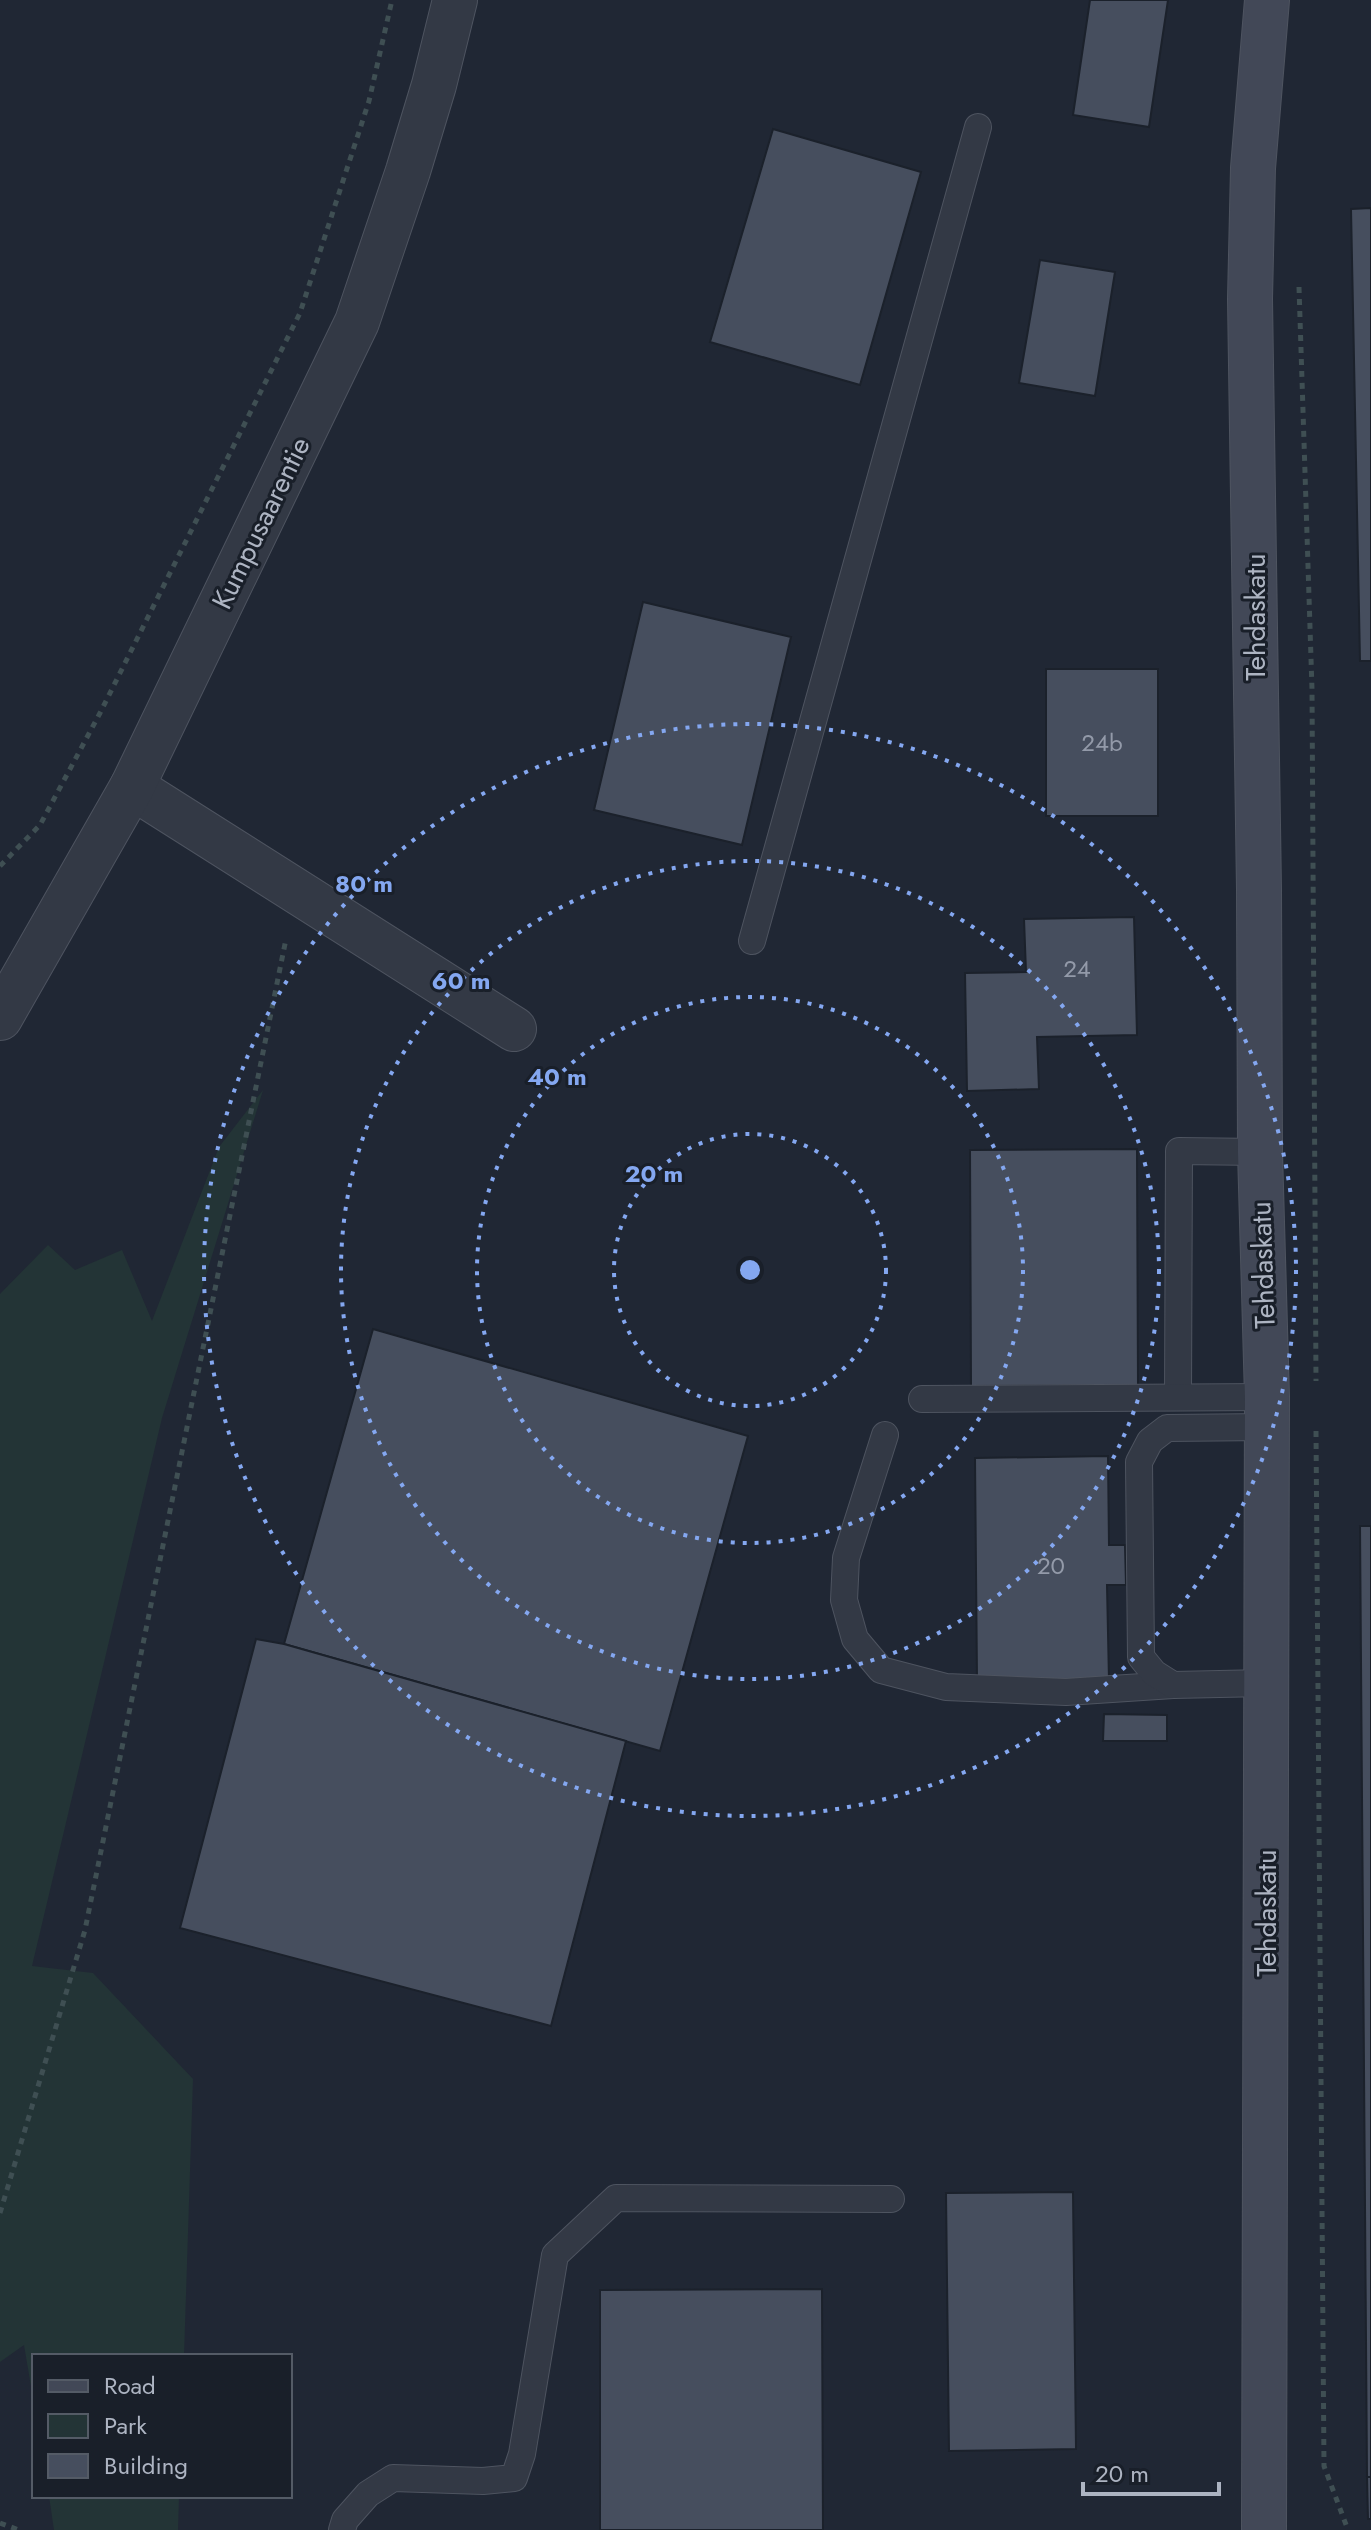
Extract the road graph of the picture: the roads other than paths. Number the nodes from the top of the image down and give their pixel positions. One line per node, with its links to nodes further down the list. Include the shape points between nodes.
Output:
1 (455, 0): 4 (street, Kumpusaarentie, via 434,85 357,322)
2 (1267, 0): 8 (street, Tehdaskatu, via 1253,168 1250,299)
3 (978, 127): 5 (lane)
4 (132, 787): 6 (street, Kumpusaarentie); 7 (street)
5 (752, 941)
6 (0, 1018)
7 (514, 1029)
8 (1260, 1152): 9 (lane, via 1179,1151); 11 (street, Tehdaskatu)
9 (1178, 1397): 10 (lane); 11 (lane)
10 (922, 1399)
11 (1267, 1412): 13 (street, Tehdaskatu); 14 (lane, via 1167,1428 1150,1441 1139,1462 1141,1657)
12 (885, 1435): 14 (lane, via 846,1558 844,1600 855,1639 881,1670 961,1688 1066,1692)
13 (1266, 1683): 14 (lane); 17 (street, Tehdaskatu)
14 (1173, 1685)
15 (891, 2199): 16 (lane, via 616,2198 555,2255 514,2478 393,2478 368,2494)
16 (342, 2530)
17 (1264, 2530)

